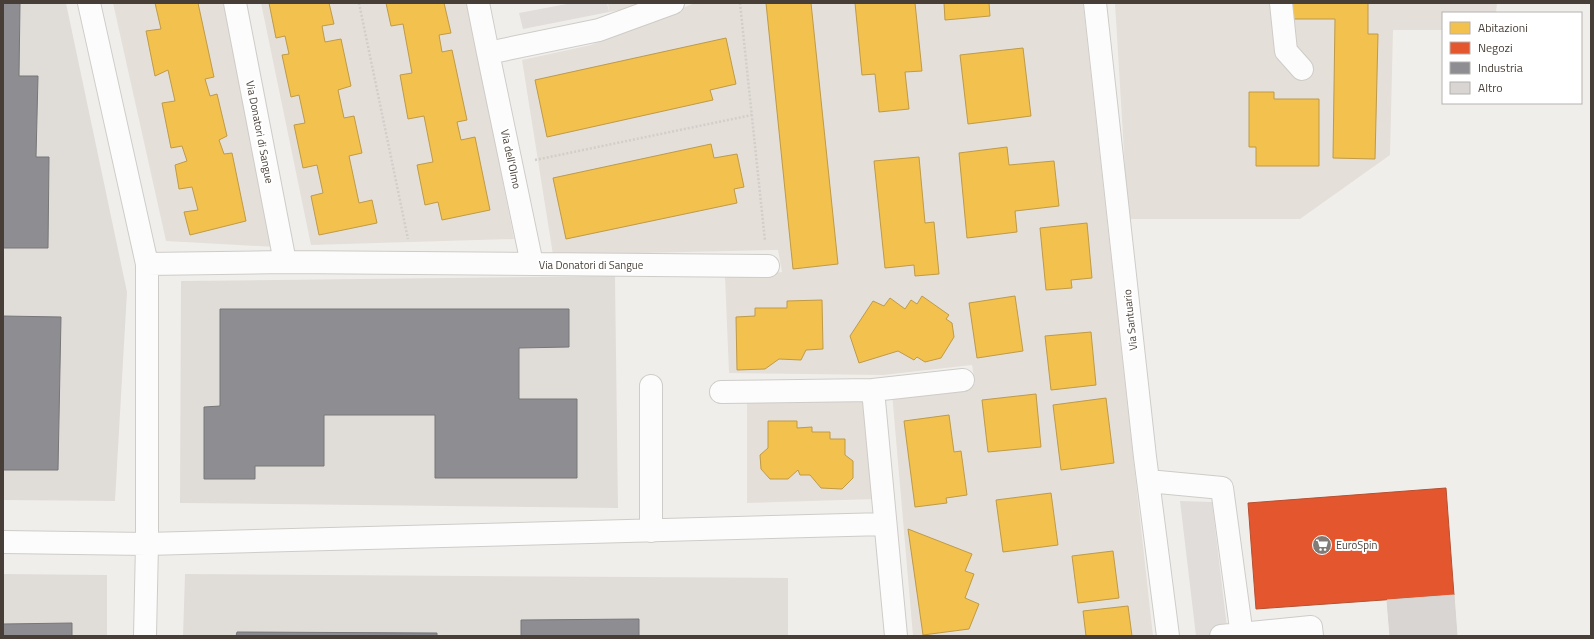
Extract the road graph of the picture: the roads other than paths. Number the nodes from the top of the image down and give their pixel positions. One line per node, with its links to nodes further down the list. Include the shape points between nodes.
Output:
1 (89, 3): 10 (street)
2 (235, 3): 9 (street, Via Donatori di Sangue)
3 (478, 3): 7 (street, Via dell'Olmo)
4 (674, 3): 7 (street, via 599,30)
5 (1095, 3): 17 (street, Via Santuario)
6 (1281, 3): 8 (street, via 1286,51)
7 (488, 53): 11 (street, Via dell'Olmo)
8 (1302, 69)
9 (285, 262): 10 (street, Via Donatori di Sangue); 11 (street, Via Donatori di Sangue)
10 (147, 264): 21 (street)
11 (532, 264): 12 (street, Via Donatori di Sangue)
12 (768, 266)
13 (963, 380): 15 (street)
14 (651, 386): 19 (street)
15 (873, 390): 16 (street); 18 (street)
16 (721, 392)
17 (1148, 481): 24 (street, Via Santuario); 26 (street, via 1222,488)
18 (885, 524): 19 (street); 23 (street)
19 (651, 531): 21 (street)
20 (3, 542): 21 (street)
21 (147, 544): 22 (street)
22 (145, 636)
23 (896, 636)
24 (1168, 636)
25 (1221, 636): 26 (street)
26 (1242, 636): 27 (street, via 1311,628)
27 (1312, 636)

